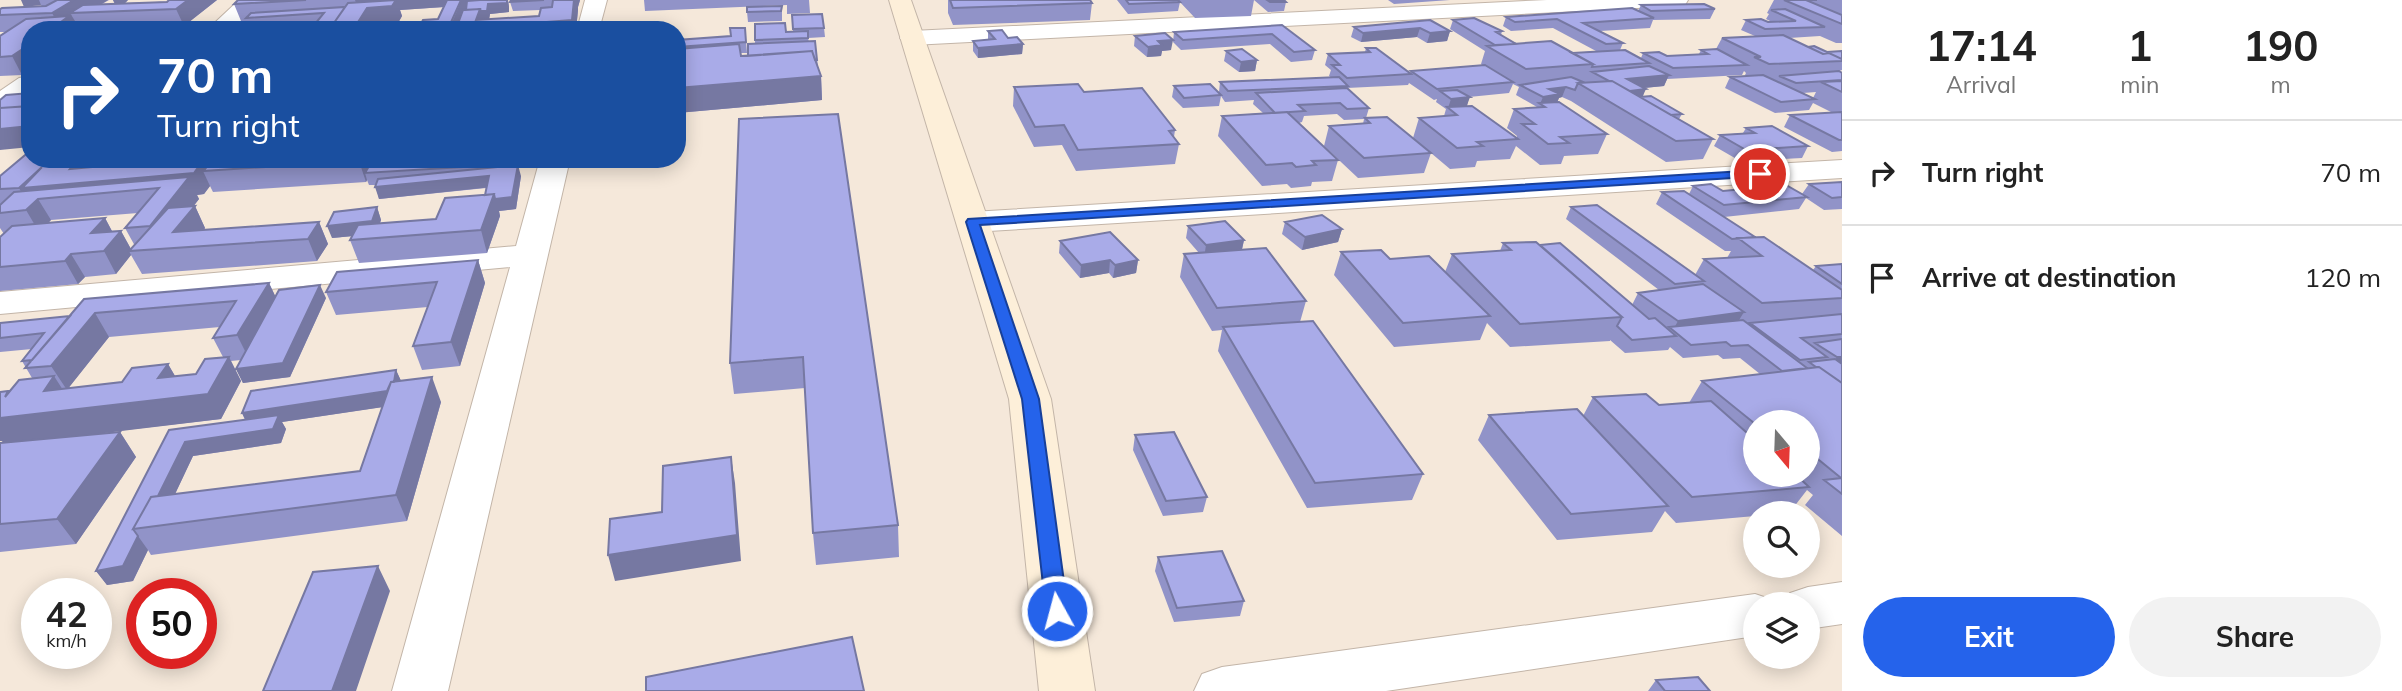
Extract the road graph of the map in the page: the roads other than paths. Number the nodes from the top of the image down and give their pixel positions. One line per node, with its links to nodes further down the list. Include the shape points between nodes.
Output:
1 (252, 0): 5 (street)
2 (596, 0): 6 (street)
3 (900, 0): 7 (main road)
4 (1677, 0): 7 (street)
5 (228, 21)
6 (590, 21)
7 (912, 37): 14 (main road)
8 (21, 84): 9 (street)
9 (0, 85)
10 (21, 89): 11 (street)
11 (0, 103)
12 (553, 168): 15 (street)
13 (1842, 169): 14 (street)
14 (972, 222): 21 (main road, via 1030,399)
15 (531, 255): 16 (street); 20 (street)
16 (0, 303)
17 (1842, 603): 18 (street)
18 (1820, 606)
19 (1743, 617): 22 (street)
20 (420, 691)
21 (1067, 691)
22 (1222, 691)

